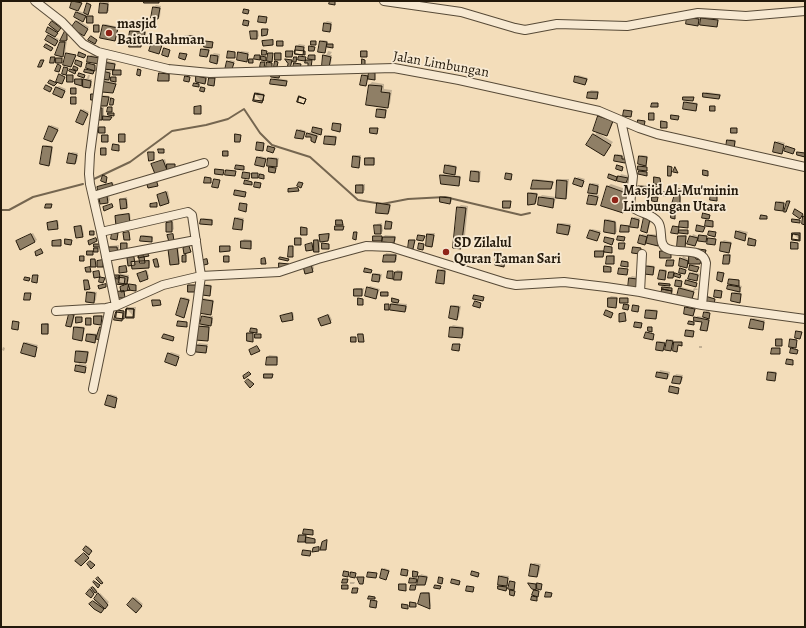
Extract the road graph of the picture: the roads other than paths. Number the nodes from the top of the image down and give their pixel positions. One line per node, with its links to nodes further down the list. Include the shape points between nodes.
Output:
1 (35, 1): 4 (street, Jalan Limbungan, via 62,22 83,44)
2 (384, 1): 3 (street, via 461,12 525,30 557,24 627,26 698,13 746,16)
3 (805, 11)
4 (103, 54): 5 (street, Jalan Limbungan, via 196,73 394,68 558,101 599,111); 8 (street, via 89,159)
5 (621, 121): 7 (street, Jalan Limbungan, via 657,134); 15 (street, via 633,170 630,205 657,220 662,229 662,243 666,248 704,257 706,264)
6 (204, 162): 8 (street)
7 (805, 167)
8 (93, 196): 9 (street)
9 (101, 232): 10 (street, via 188,212 193,219); 12 (street)
10 (196, 240): 12 (street); 13 (street)
11 (642, 254): 14 (street)
12 (106, 256): 16 (street)
13 (200, 276): 14 (street, via 279,272 318,259 366,246 375,246 391,247 506,283 564,282); 16 (street, via 163,285); 19 (street)
14 (640, 292): 15 (street)
15 (702, 305): 18 (street)
16 (113, 307): 17 (street); 20 (street)
17 (56, 311)
18 (805, 319)
19 (191, 351)
20 (93, 389)

